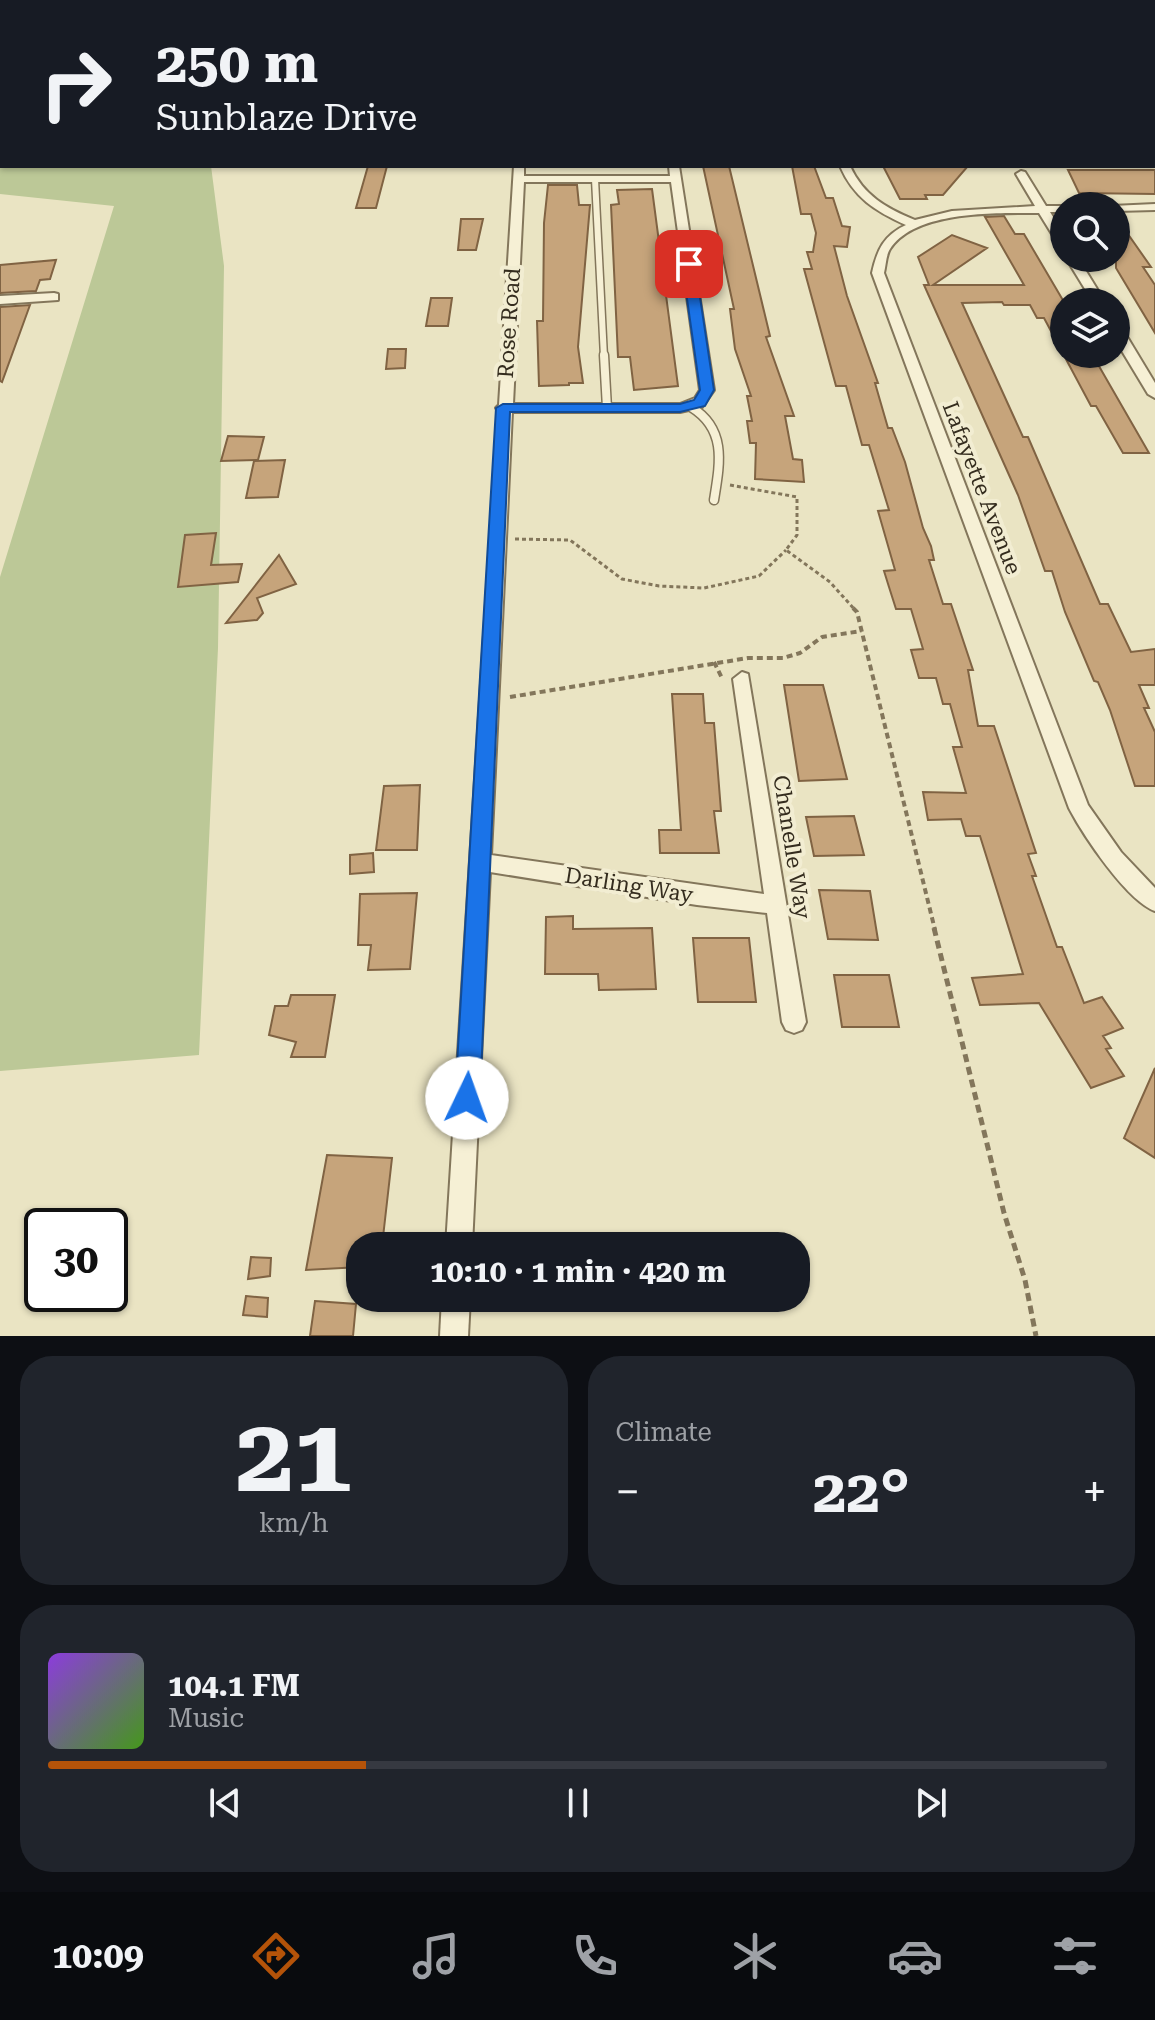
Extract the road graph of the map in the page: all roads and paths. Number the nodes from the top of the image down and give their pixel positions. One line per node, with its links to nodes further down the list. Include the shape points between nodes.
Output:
1 (846, 168): 11 (street, via 862,196)
2 (675, 172): 5 (street); 16 (street, via 707,390)
3 (519, 173): 5 (street); 17 (street, Rose Road)
4 (1021, 174): 8 (street)
5 (595, 179): 18 (lane)
6 (1155, 207): 7 (street)
7 (1130, 208)
8 (1043, 210): 9 (street, Lafayette Avenue); 10 (street); 11 (street, Lafayette Avenue, via 962,213)
9 (1050, 210)
10 (1050, 221)
11 (914, 224): 27 (street, Lafayette Avenue, via 881,252 881,284 1079,808 1101,845)
12 (54, 297): 13 (street)
13 (0, 300)
14 (1130, 353): 15 (street)
15 (1155, 394)
16 (691, 407): 18 (street); 19 (lane, via 712,424)
17 (503, 408): 18 (street); 21 (street, Rose Road)
18 (607, 408)
19 (717, 484): 20 (lane); 22 (path, via 797,497 797,535)
20 (714, 500)
21 (497, 539): 22 (path, via 570,540 622,579 686,589 750,580); 25 (street, Rose Road)
22 (786, 550): 23 (path, via 830,582 857,612)
23 (861, 631): 25 (path, via 822,637 783,658 748,658); 33 (path)
24 (742, 679): 28 (street, Chanelle Way)
25 (489, 698): 26 (street, Rose Road)
26 (481, 862): 28 (street, Darling Way); 30 (street, Rose Road)
27 (1155, 902)
28 (777, 905): 29 (street, Chanelle Way)
29 (794, 1022)
30 (460, 1232)
31 (455, 1312): 32 (street)
32 (454, 1336)
33 (1036, 1336)

